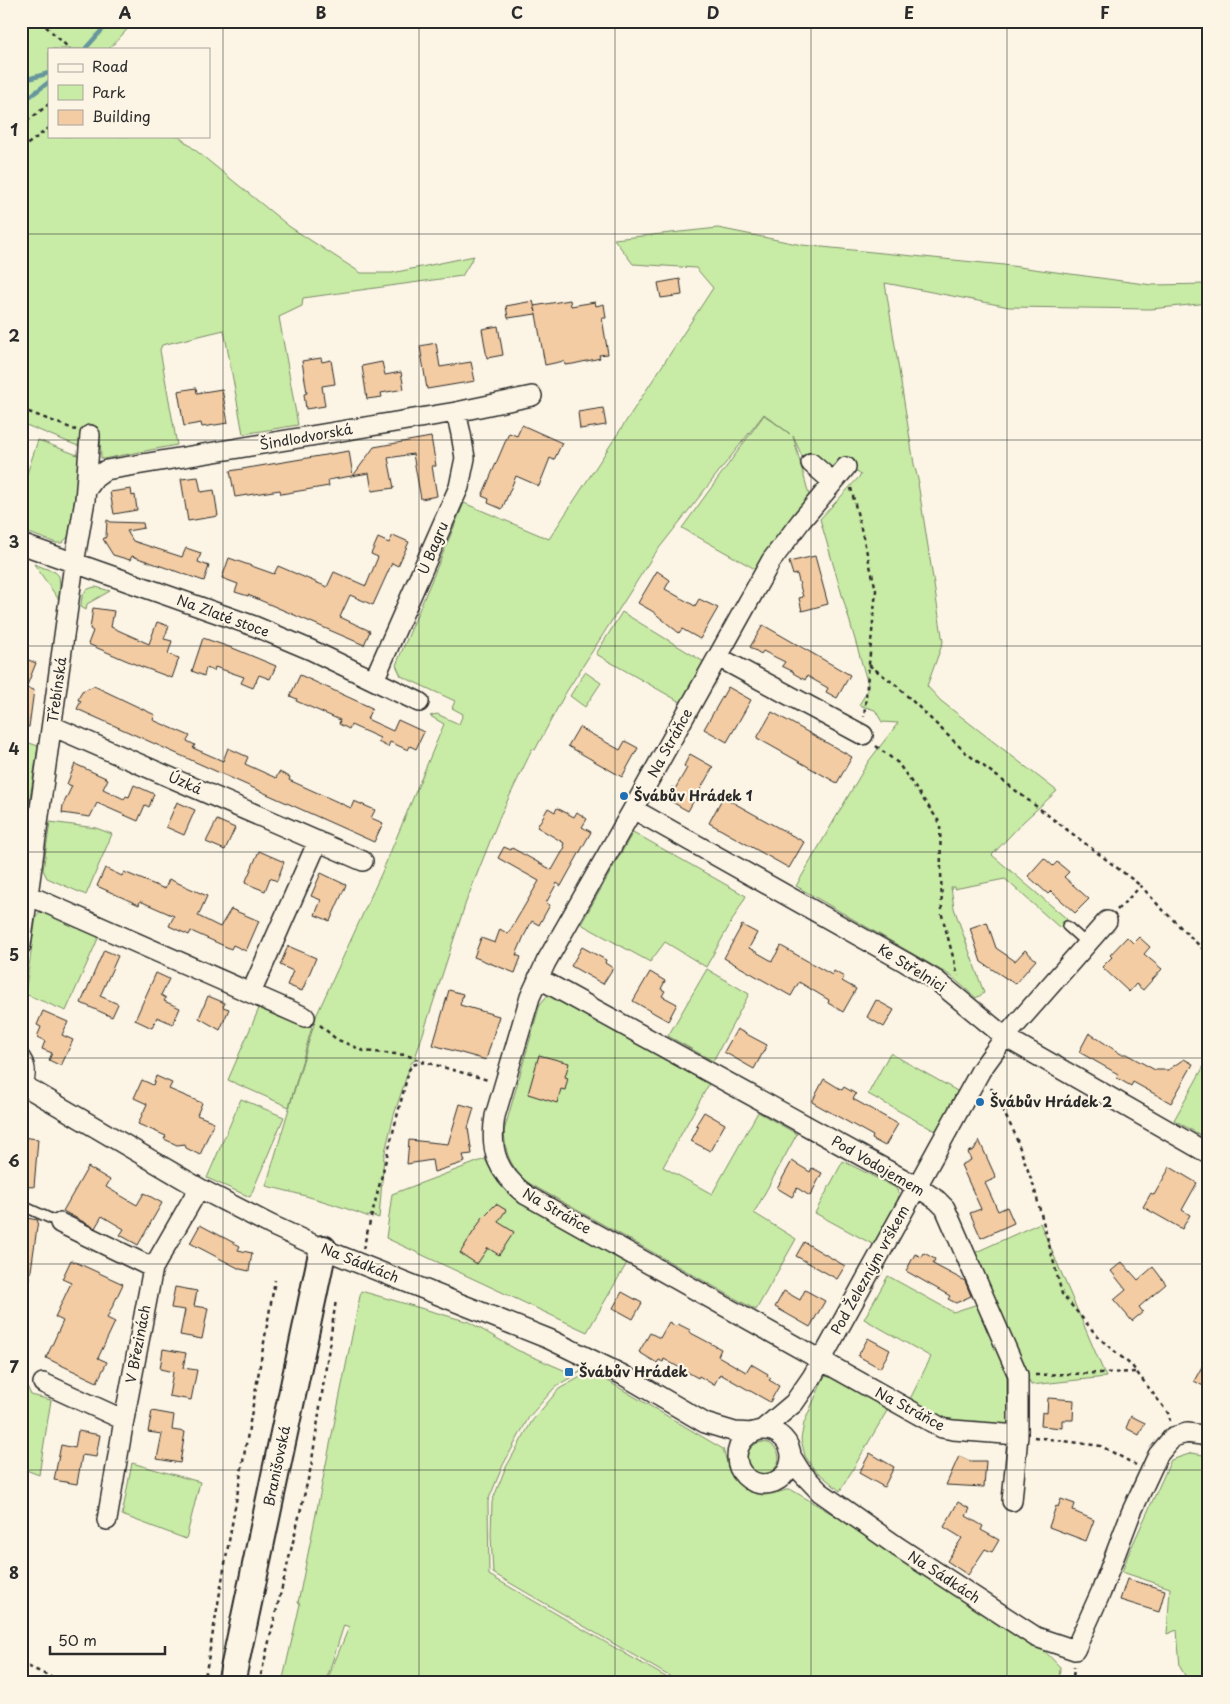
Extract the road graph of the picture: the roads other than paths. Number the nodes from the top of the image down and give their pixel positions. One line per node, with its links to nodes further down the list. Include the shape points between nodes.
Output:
1 (532, 396): 2 (street, Šindlodvorská)
2 (456, 412): 7 (street, Šindlodvorská, via 106,470); 11 (street, U Bagru, via 465,458 459,488)
3 (90, 435): 7 (street, Třebínská)
4 (812, 463): 6 (street)
5 (846, 467): 6 (street, Na Stráňce)
6 (833, 482): 10 (street, Na Stráňce, via 771,561)
7 (87, 489): 9 (street, Třebínská)
8 (21, 544): 9 (street, Na Zlaté stoce)
9 (74, 564): 11 (street, Na Zlaté stoce, via 254,626); 13 (street, Třebínská)
10 (718, 657): 14 (street); 15 (street, Na Stráňce)
11 (374, 680): 12 (street, Na Zlaté stoce)
12 (419, 702)
13 (52, 726): 16 (street, Úzká); 18 (street, Třebínská)
14 (863, 735)
15 (633, 809): 23 (street, Na Stráňce); 26 (street, Ke Střelnici, via 937,981)
16 (318, 841): 17 (street, Úzká); 24 (street)
17 (363, 861)
18 (28, 895): 21 (street, Třebínská); 24 (street)
19 (1107, 921): 22 (street, Pod Železným vrškem)
20 (1067, 926): 22 (lane)
21 (21, 944)
22 (1087, 944): 26 (street, Pod Železným vrškem)
23 (538, 978): 30 (street, Pod Vodojemem); 36 (street, Na Stráňce, via 492,1131 502,1172 526,1195)
24 (252, 993): 25 (street)
25 (305, 1017)
26 (1005, 1037): 29 (street, Ke Střelnici); 30 (street, Pod Železným vrškem, via 982,1070)
27 (21, 1059): 28 (street, via 26,1070)
28 (22, 1086): 31 (street, Na Sádkách)
29 (1209, 1154)
30 (916, 1186): 36 (street, Pod Železným vrškem); 42 (street, Pod Vodojemem, via 945,1208 1018,1375)
31 (199, 1188): 34 (street, Na Sádkách); 35 (street, V Březinách)
32 (21, 1205): 33 (lane)
33 (60, 1223): 35 (street)
34 (324, 1249): 40 (street, Na Sádkách, via 549,1339 623,1375); 50 (street, Branišovská)
35 (153, 1268): 39 (street, V Březinách)
36 (820, 1361): 38 (street, Pod Železným vrškem); 42 (street, Na Stráňce, via 942,1428)
37 (43, 1383): 39 (street)
38 (794, 1403): 41 (street, Pod Železným vrškem); 44 (street, Pod Železným vrškem)
39 (124, 1420): 49 (street, V Březinách)
40 (705, 1423): 41 (street, Na Sádkách, via 735,1432); 45 (street, Na Sádkách)
41 (758, 1432): 44 (street, via 779,1435); 45 (street, via 740,1445)
42 (1018, 1435): 48 (street, Pod Vodojemem)
43 (1209, 1436): 47 (street, Na Sádkách, via 1187,1432 1173,1437 1158,1455 1076,1650 1036,1636)
44 (790, 1452): 46 (street, via 790,1465 786,1472); 47 (street, Na Sádkách, via 800,1472)
45 (738, 1462): 46 (street, via 746,1478 763,1484)
46 (772, 1483): 47 (street, Na Sádkách, via 794,1483)
47 (820, 1492)
48 (1012, 1501)
49 (108, 1520)
50 (231, 1683)

